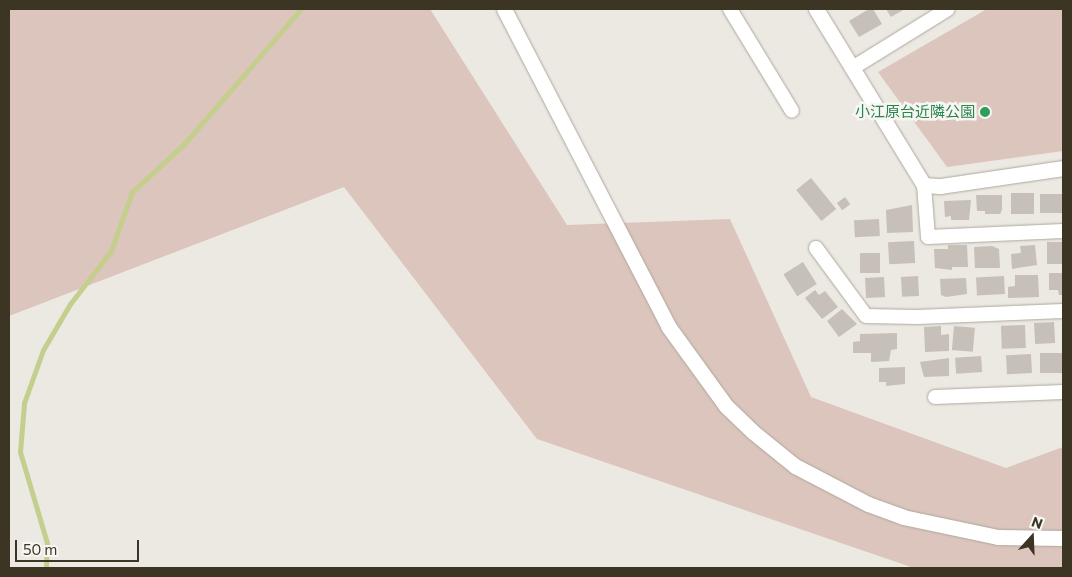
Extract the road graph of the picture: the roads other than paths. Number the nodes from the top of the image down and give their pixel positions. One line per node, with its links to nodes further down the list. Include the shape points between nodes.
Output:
1 (504, 9): 14 (street, via 668,326 726,406 752,432 795,466 868,504 903,517 998,537)
2 (730, 9): 6 (street)
3 (816, 9): 5 (street)
4 (942, 10): 5 (street)
5 (854, 67): 8 (street)
6 (792, 111)
7 (1063, 168): 8 (street, via 940,186)
8 (924, 185): 9 (street, via 928,237)
9 (1063, 231)
10 (816, 248): 11 (street, via 866,316)
11 (1063, 311)
12 (1063, 392): 13 (street)
13 (935, 398)
14 (1063, 538)

